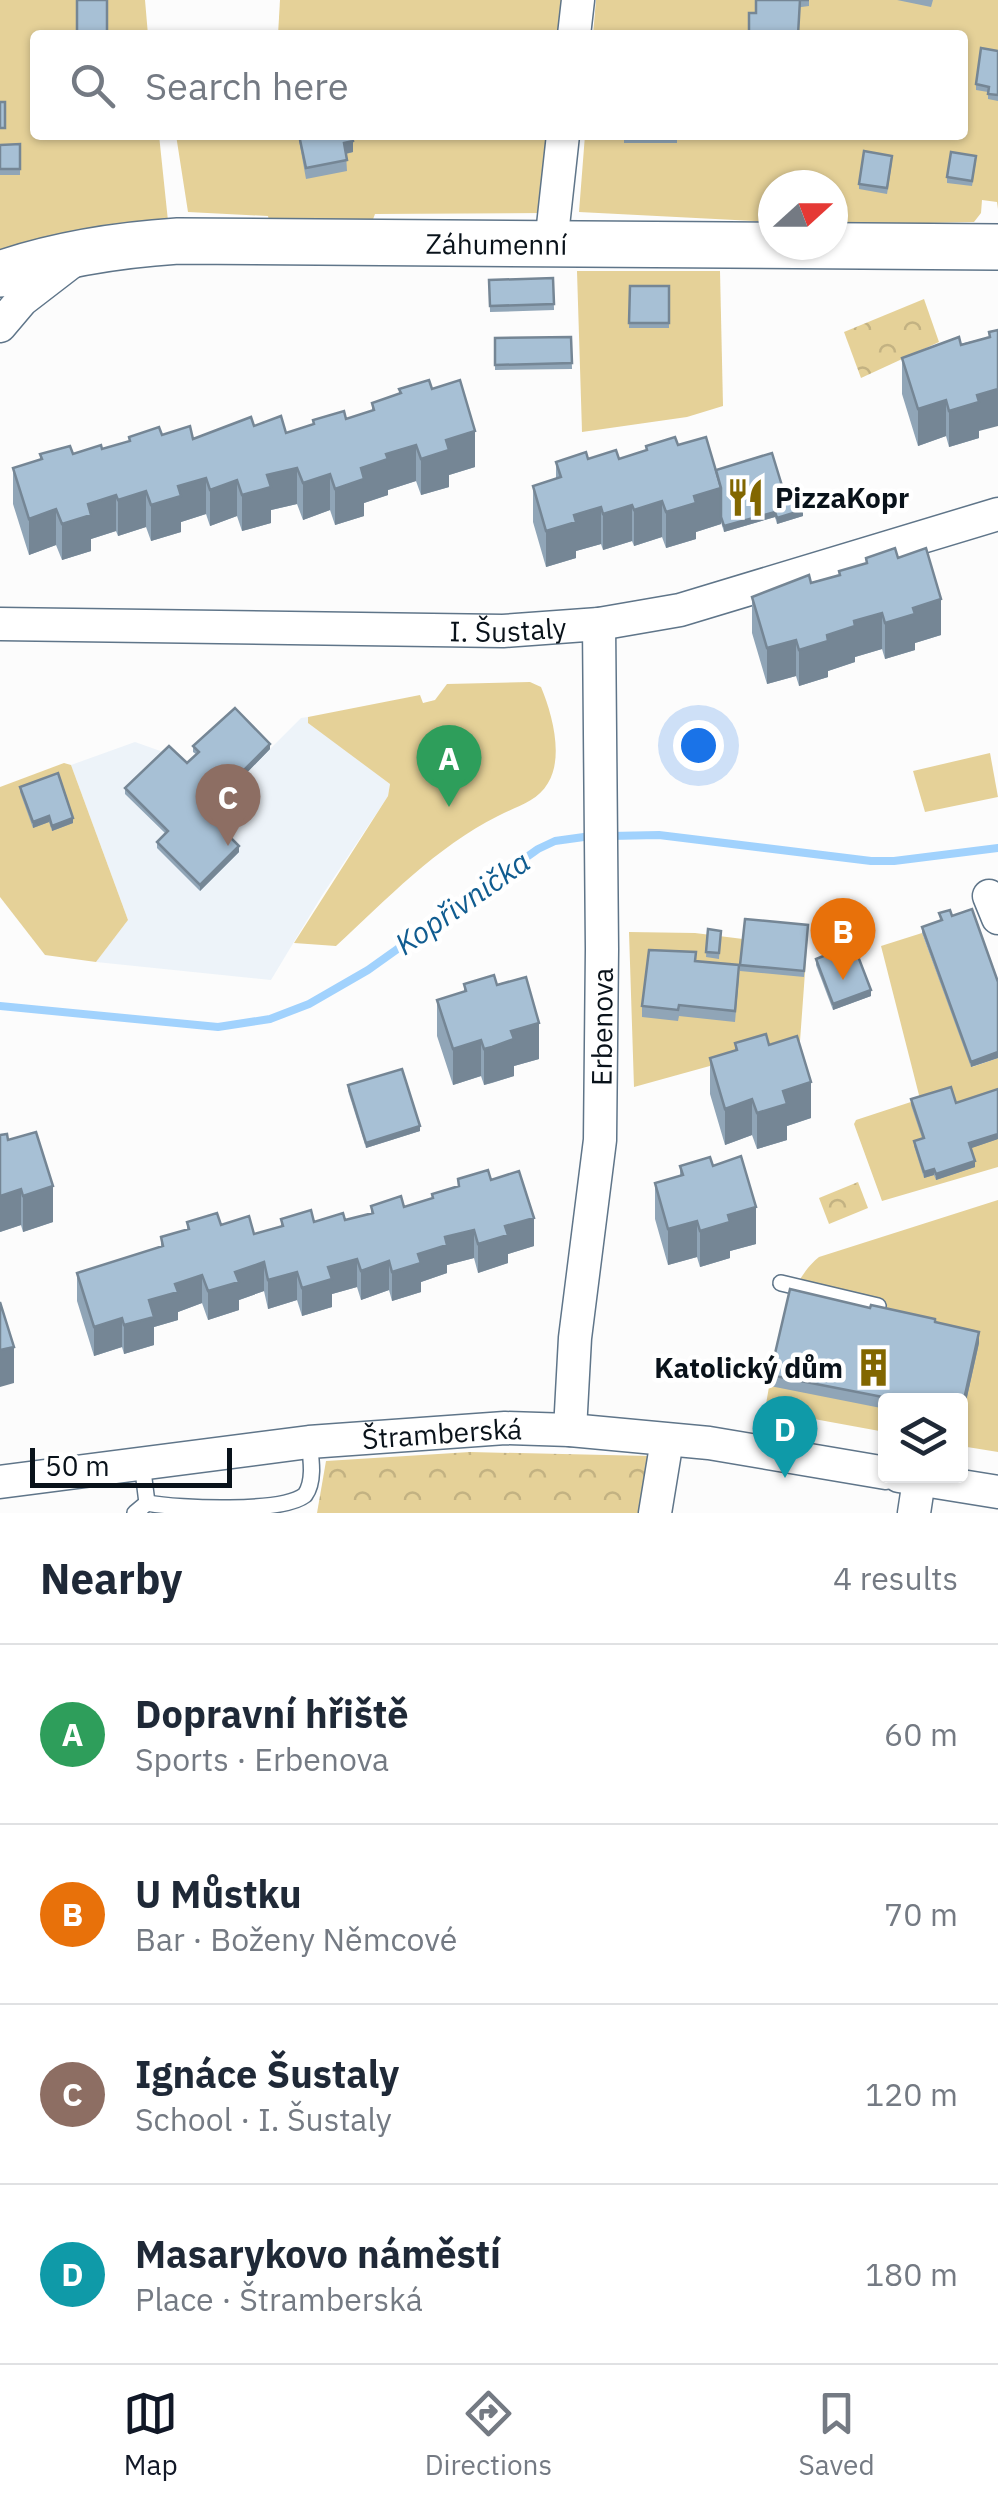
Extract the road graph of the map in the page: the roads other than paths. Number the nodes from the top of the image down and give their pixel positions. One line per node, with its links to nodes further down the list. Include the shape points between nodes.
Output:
1 (578, 0): 2 (street)
2 (575, 30)
3 (562, 140): 4 (street)
4 (551, 244): 5 (main road, Záhumenní); 6 (main road, Záhumenní, via 178,241)
5 (998, 247)
6 (86, 252): 7 (main road, Záhumenní); 8 (street, via 22,300)
7 (0, 274)
8 (0, 326)
9 (998, 514): 11 (street, I. Šustaly, via 680,610)
10 (0, 624): 11 (street, I. Šustaly, via 503,631)
11 (598, 624): 14 (street, Erbenova, via 600,1140)
12 (781, 1283): 13 (lane)
13 (878, 1306)
14 (570, 1430): 15 (street, Štramberská); 16 (street, Štramberská)
15 (667, 1440): 18 (street, Štramberská); 24 (street)
16 (310, 1442): 17 (street, Štramberská); 23 (lane, via 308,1490 288,1508 224,1513)
17 (142, 1463): 19 (street, Štramberská); 23 (lane)
18 (878, 1471)
19 (0, 1482)
20 (910, 1483): 25 (street)
21 (941, 1483): 22 (street)
22 (998, 1492)
23 (141, 1508)
24 (655, 1513)
25 (914, 1513)

